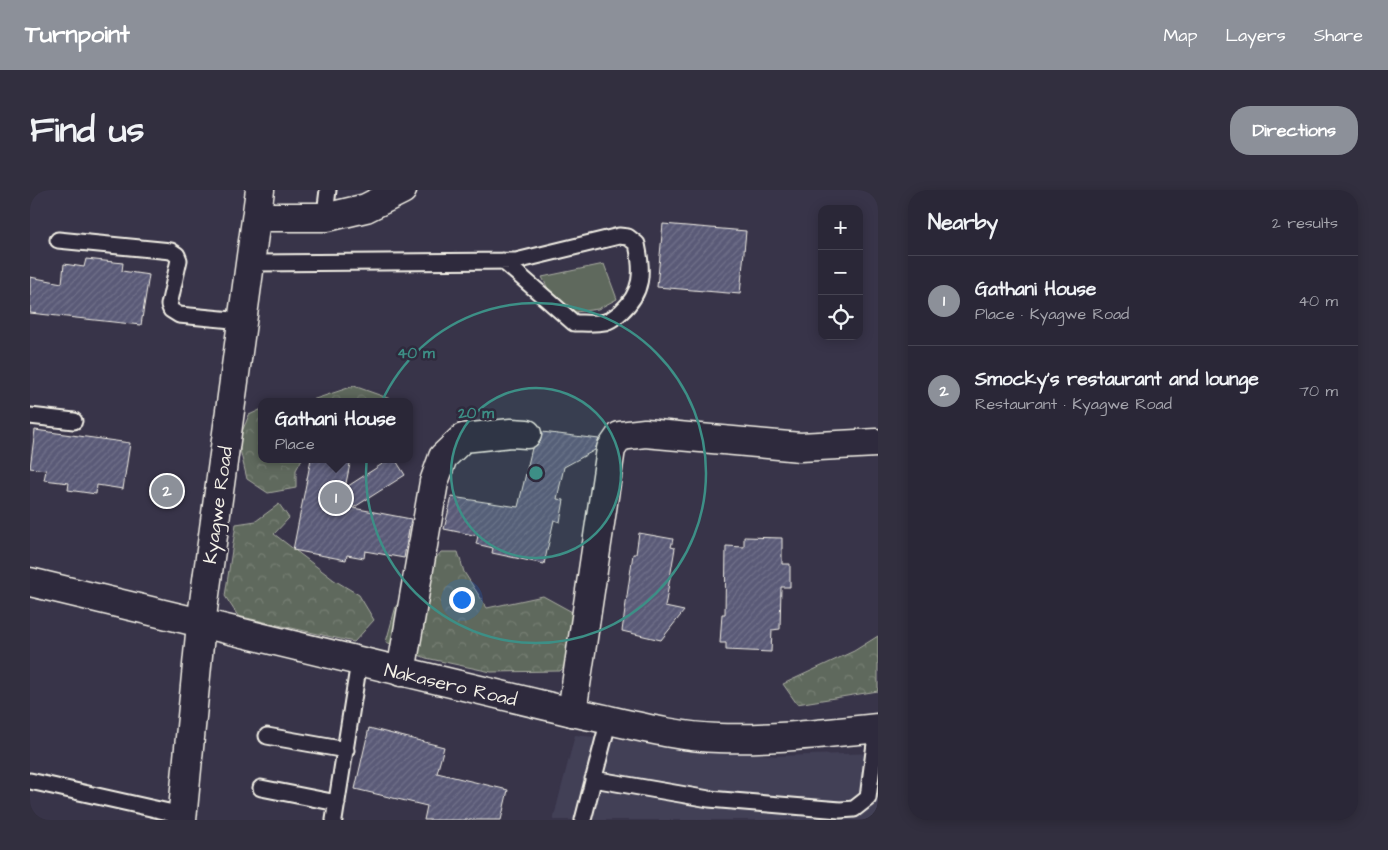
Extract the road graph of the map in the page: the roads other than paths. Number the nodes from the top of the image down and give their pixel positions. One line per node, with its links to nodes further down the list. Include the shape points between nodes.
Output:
1 (260, 190): 5 (street, Kyagwe Road)
2 (328, 190): 4 (lane)
3 (402, 190): 5 (street, via 366,208 328,217)
4 (326, 206)
5 (257, 217): 8 (street, Kyagwe Road)
6 (58, 240): 9 (lane, via 171,251 179,260 169,305 171,310 179,315)
7 (502, 261): 7 (lane, via 516,261 619,236 628,237 637,244 640,258 638,292 614,319 574,323); 8 (lane)
8 (251, 263): 9 (street, Kyagwe Road)
9 (243, 321): 15 (street, Kyagwe Road)
10 (30, 416): 11 (lane)
11 (74, 421)
12 (527, 434): 17 (street, via 463,438 443,457 434,482)
13 (876, 443): 18 (street, via 800,447 645,433 620,436 611,449)
14 (30, 582): 15 (street, Nakasero Road)
15 (201, 624): 16 (street, Nakasero Road); 27 (street, Kyagwe Road)
16 (359, 662): 17 (street, Nakasero Road); 22 (lane)
17 (401, 672): 18 (street, Nakasero Road)
18 (572, 712): 19 (street, Nakasero Road)
19 (609, 719): 20 (street, Nakasero Road, via 717,738 781,737); 23 (lane)
20 (877, 728): 23 (lane, via 868,798 854,809 709,799)
21 (267, 736): 22 (lane)
22 (346, 750): 26 (lane)
23 (593, 779): 29 (lane)
24 (30, 781): 27 (lane)
25 (261, 788): 26 (lane)
26 (337, 803): 28 (lane)
27 (182, 818)
28 (334, 820)
29 (583, 820)

